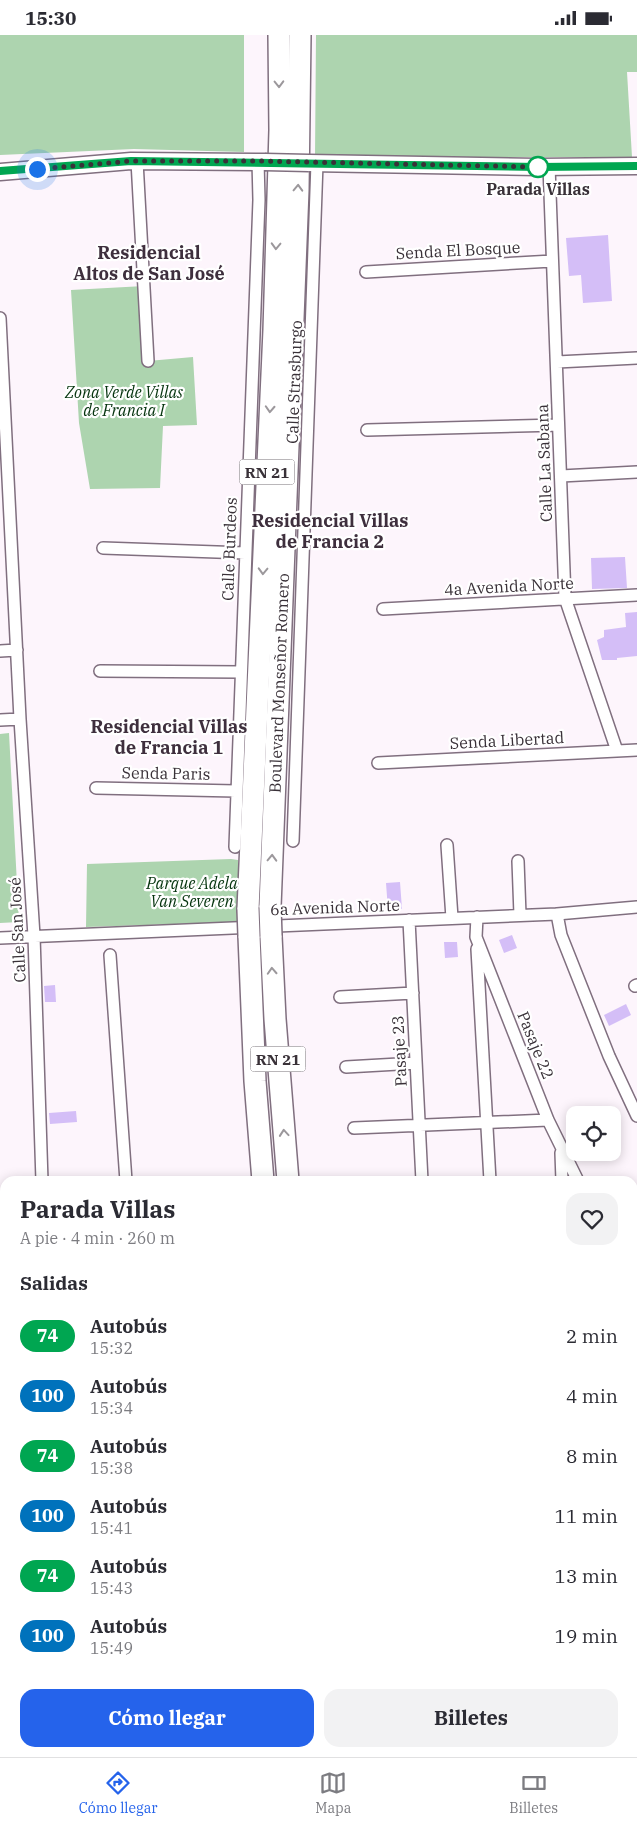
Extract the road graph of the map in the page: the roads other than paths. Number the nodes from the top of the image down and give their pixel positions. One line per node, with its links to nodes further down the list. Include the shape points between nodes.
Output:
1 (279, 35): 61 (highway, Boulevard Monseñor Romero / RN 21, one-way to 61, bridge, via 280,130 274,310 248,909)
2 (300, 35): 62 (highway, Boulevard Monseñor Romero / RN 21, one-way to 2, bridge, via 270,907 298,190)
3 (137, 161): 4 (street); 8 (street); 13 (street)
4 (261, 162): 5 (street, bridge); 20 (street, Calle Burdeos)
5 (313, 163): 6 (street); 35 (street, Calle Strasburgo)
6 (549, 166): 7 (street); 9 (street, Calle La Sabana)
7 (637, 166)
8 (0, 171)
9 (552, 261): 10 (street, Senda El Bosque); 14 (street, Calle La Sabana)
10 (366, 272)
11 (0, 319): 24 (street, Calle San José)
12 (637, 358): 14 (street)
13 (148, 361)
14 (557, 362): 15 (street, Calle La Sabana)
15 (558, 425): 16 (street); 18 (street, Calle La Sabana)
16 (367, 430)
17 (637, 472): 18 (street)
18 (560, 476): 22 (street, Calle La Sabana)
19 (103, 548): 20 (street)
20 (245, 553): 27 (street, Calle Burdeos)
21 (637, 595): 22 (street, 4a Avenida Norte)
22 (565, 598): 23 (street, 4a Avenida Norte); 31 (street, Calle La Sabana)
23 (383, 609)
24 (17, 650): 25 (street); 28 (street, Calle San José)
25 (0, 651)
26 (100, 671): 27 (street)
27 (240, 672): 34 (street, Calle Burdeos)
28 (20, 719): 29 (street); 45 (street, Calle San José)
29 (0, 720)
30 (637, 750): 31 (street, Senda Libertad)
31 (617, 751): 32 (street, Senda Libertad)
32 (378, 763)
33 (96, 788): 34 (street, Senda Paris)
34 (236, 791): 37 (street, Calle Burdeos)
35 (293, 841)
36 (447, 845): 43 (street)
37 (235, 847)
38 (518, 861): 41 (street)
39 (637, 907): 40 (street, 6a Avenida Norte)
40 (557, 914): 41 (street, 6a Avenida Norte); 53 (street, via 561,935 609,1057)
41 (520, 915): 42 (street, 6a Avenida Norte)
42 (477, 917): 43 (street, 6a Avenida Norte); 46 (street, Pasaje 22)
43 (452, 918): 44 (street, 6a Avenida Norte)
44 (409, 920): 45 (street, 6a Avenida Norte); 49 (street, Pasaje 23)
45 (34, 936): 47 (street, 6a Avenida Norte); 59 (street, Calle San José)
46 (476, 937): 54 (street, Pasaje 22); 55 (street)
47 (0, 938)
48 (110, 955): 60 (street)
49 (413, 993): 50 (street); 51 (street, Pasaje 23)
50 (340, 997)
51 (416, 1063): 52 (street); 56 (street, Pasaje 23)
52 (346, 1067)
53 (637, 1116)
54 (548, 1120): 55 (street); 58 (street, Pasaje 22)
55 (486, 1122): 56 (street); 64 (street)
56 (420, 1126): 57 (street); 63 (street, Pasaje 23)
57 (354, 1127)
58 (563, 1148): 65 (street); 66 (street, Pasaje 22)
59 (42, 1176)
60 (126, 1176)
61 (263, 1176)
62 (288, 1176)
63 (422, 1176)
64 (490, 1176)
65 (562, 1176)
66 (576, 1176)

